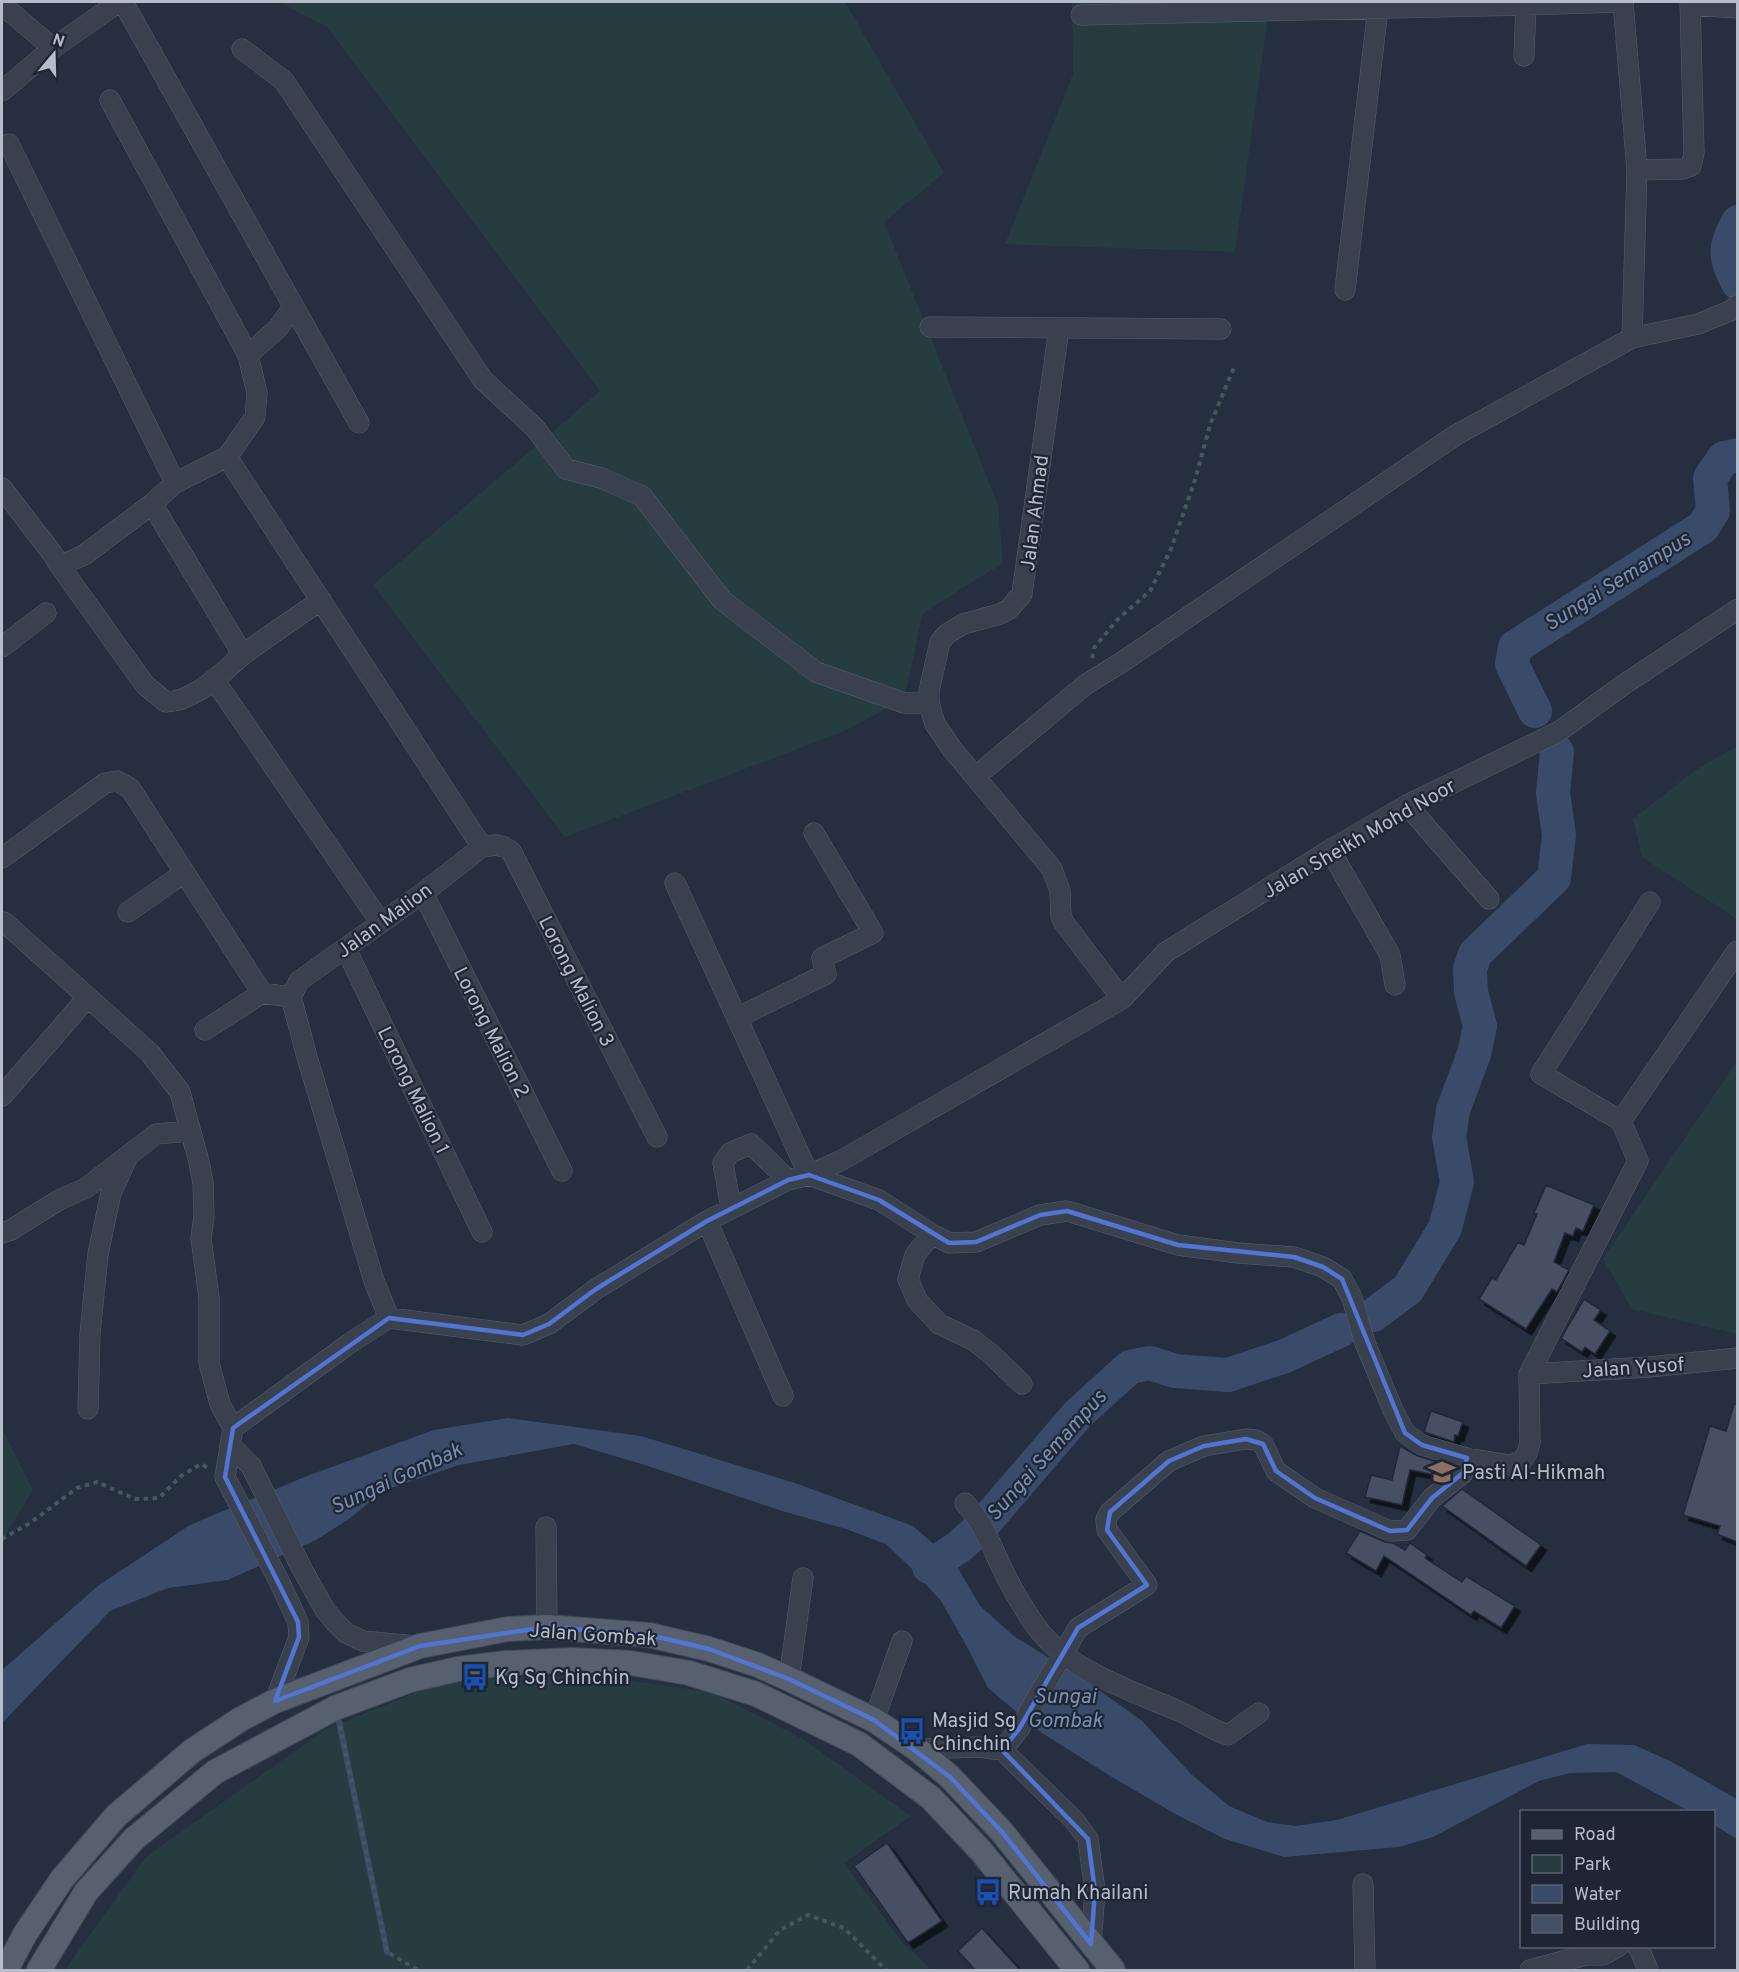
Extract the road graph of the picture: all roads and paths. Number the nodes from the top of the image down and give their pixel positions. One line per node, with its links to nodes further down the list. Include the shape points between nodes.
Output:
1 (119, 2): 10 (street)
2 (123, 2): 19 (street)
3 (1621, 2): 6 (street); 16 (street)
4 (1690, 3): 8 (street); 16 (street, via 1694,153 1691,166)
5 (2, 5): 10 (street)
6 (1526, 5): 7 (street); 12 (street)
7 (1378, 8): 9 (street); 17 (street)
8 (1737, 8)
9 (1081, 15)
10 (53, 48): 13 (street)
11 (242, 49): 39 (street, via 284,81 483,380 535,428 566,469 601,478 642,496 722,600 816,672 904,704)
12 (1524, 56)
13 (2, 91)
14 (110, 100): 24 (street)
15 (9, 144): 28 (street)
16 (1637, 170): 23 (street)
17 (1345, 290)
18 (1737, 305): 23 (street, via 1698,324)
19 (293, 307): 24 (street, via 278,328); 26 (street)
20 (930, 327): 21 (street)
21 (1059, 328): 22 (street); 39 (street, Jalan Ahmad, via 1022,594 1000,614 963,624 946,634 937,649)
22 (1221, 329)
23 (1632, 338): 38 (street, via 1456,435)
24 (248, 355): 27 (street, via 257,393 255,417)
25 (1235, 365): 38 (path, via 1210,425 1171,549 1150,591 1117,620 1094,648)
26 (359, 423)
27 (227, 457): 28 (street); 32 (street)
28 (175, 483): 30 (street)
29 (2, 488): 31 (street)
30 (152, 504): 31 (street, via 84,555); 36 (street)
31 (60, 566): 37 (street, via 145,685 166,702 175,702)
32 (321, 600): 36 (street); 43 (street)
33 (1737, 609): 41 (street, Jalan Sheikh Mohd Noor, via 1558,732)
34 (46, 613): 35 (street)
35 (2, 647)
36 (243, 655): 37 (street)
37 (215, 681): 53 (street)
38 (1085, 685): 40 (street)
39 (929, 703): 40 (street, via 935,724)
40 (975, 777): 60 (street, via 1052,869 1060,891 1061,917)
41 (1407, 806): 44 (street, Jalan Sheikh Mohd Noor); 49 (street)
42 (814, 833): 61 (street, via 873,933 822,958 826,975)
43 (482, 847): 48 (street, Jalan Malion); 66 (street, Lorong Malion 3, via 496,845 510,851)
44 (1330, 850): 56 (street, via 1390,955); 60 (street, Jalan Sheikh Mohd Noor, via 1166,952)
45 (2, 858): 46 (street, via 105,783 117,781 130,788)
46 (184, 873): 51 (street); 57 (street)
47 (675, 883): 61 (street)
48 (423, 892): 53 (street, Jalan Malion); 68 (street, Lorong Malion 2)
49 (1490, 899)
50 (1650, 902): 64 (street, via 1541,1074)
51 (128, 912)
52 (2, 922): 59 (street)
53 (381, 922): 54 (street, Jalan Malion)
54 (346, 949): 58 (street, Jalan Malion, via 299,981); 73 (street, Lorong Malion 1)
55 (1737, 951): 64 (street)
56 (1395, 985)
57 (262, 993): 58 (street); 62 (street)
58 (291, 997): 76 (street, via 370,1269)
59 (87, 998): 63 (street); 65 (street, via 150,1053 165,1072 180,1092)
60 (1122, 999): 69 (street, Jalan Sheikh Mohd Noor, via 842,1160)
61 (737, 1018): 69 (street)
62 (205, 1030)
63 (2, 1096)
64 (1622, 1121): 78 (street, via 1638,1161)
65 (190, 1131): 67 (street, via 156,1134); 82 (street, via 203,1184 201,1238 209,1298 209,1363)
66 (657, 1137)
67 (128, 1156): 74 (street, via 86,1188); 81 (street, via 111,1193 98,1254)
68 (562, 1171)
69 (809, 1175): 70 (street, Jalan Sheikh Mohd Noor); 75 (street, via 879,1200)
70 (788, 1180): 71 (street, Jalan Sheikh Mohd Noor); 71 (street, via 751,1144 730,1153 723,1163)
71 (730, 1208): 72 (street, Jalan Sheikh Mohd Noor)
72 (707, 1221): 76 (street, Jalan Sheikh Mohd Noor, via 596,1289 549,1324 523,1335); 80 (street)
73 (482, 1232)
74 (2, 1233)
75 (932, 1234): 79 (street, via 915,1255 909,1280 917,1300 939,1324 973,1340); 83 (street, via 949,1243 975,1242 1040,1215 1067,1211 1178,1245 1294,1257 1323,1267 1342,1279 1352,1298 1365,1343 1405,1433 1422,1445)
76 (390, 1318): 82 (street, via 350,1343)
77 (1737, 1358): 78 (street, Jalan Yusof)
78 (1529, 1374): 83 (street, via 1530,1443 1522,1461 1510,1465)
79 (1022, 1384)
80 (783, 1396)
81 (88, 1409)
82 (232, 1437): 84 (street); 91 (street, via 251,1466 325,1610 346,1633 363,1641)
83 (1467, 1458): 92 (street, via 1462,1473 1432,1498 1407,1530 1390,1531 1316,1498 1276,1471 1263,1444 1256,1440 1204,1446 1169,1461 1106,1519 1107,1530 1147,1586 1078,1628)
84 (225, 1477): 87 (path, via 201,1464 180,1476 159,1498 135,1499 97,1482 77,1488); 94 (street, via 298,1622 299,1638)
85 (970, 1508): 92 (street, via 1031,1618)
86 (546, 1527): 89 (street)
87 (2, 1539)
88 (803, 1578): 93 (street)
89 (547, 1627): 91 (main road, Jalan Gombak, via 508,1629); 93 (main road, Jalan Gombak, via 649,1635 709,1649)
90 (902, 1641): 97 (street)
91 (420, 1646): 94 (main road, Jalan Gombak)
92 (1062, 1655): 96 (street, via 1114,1685 1228,1735); 99 (street, via 1019,1730)
93 (789, 1679): 97 (main road, Jalan Gombak)
94 (275, 1701): 104 (main road, Jalan Gombak, via 192,1751 116,1816 62,1879)
95 (335, 1708): 105 (main road, Jalan Gombak, via 215,1772 134,1839 86,1892); 106 (path, via 387,1952); 109 (main road, Jalan Gombak, via 410,1680 458,1670 572,1660 631,1663 689,1673 756,1694 859,1744 931,1798 981,1851)
96 (1259, 1713)
97 (874, 1720): 98 (main road, Jalan Gombak)
98 (916, 1749): 99 (street); 101 (main road, Jalan Gombak, via 950,1777 1002,1832)
99 (1002, 1750): 101 (street, via 1088,1839 1095,1892)
100 (1363, 1884): 111 (street)
101 (1091, 1944): 110 (main road, Jalan Gombak)
102 (1617, 1948): 112 (street, via 1603,1955 1586,1955)
103 (1638, 1948): 113 (street)
104 (6, 1971)
105 (39, 1971)
106 (418, 1971)
107 (747, 1971): 108 (path, via 780,1930 808,1915 844,1928)
108 (886, 1971)
109 (1077, 1971)
110 (1113, 1971)
111 (1365, 1971)
112 (1530, 1971)
113 (1648, 1971)

